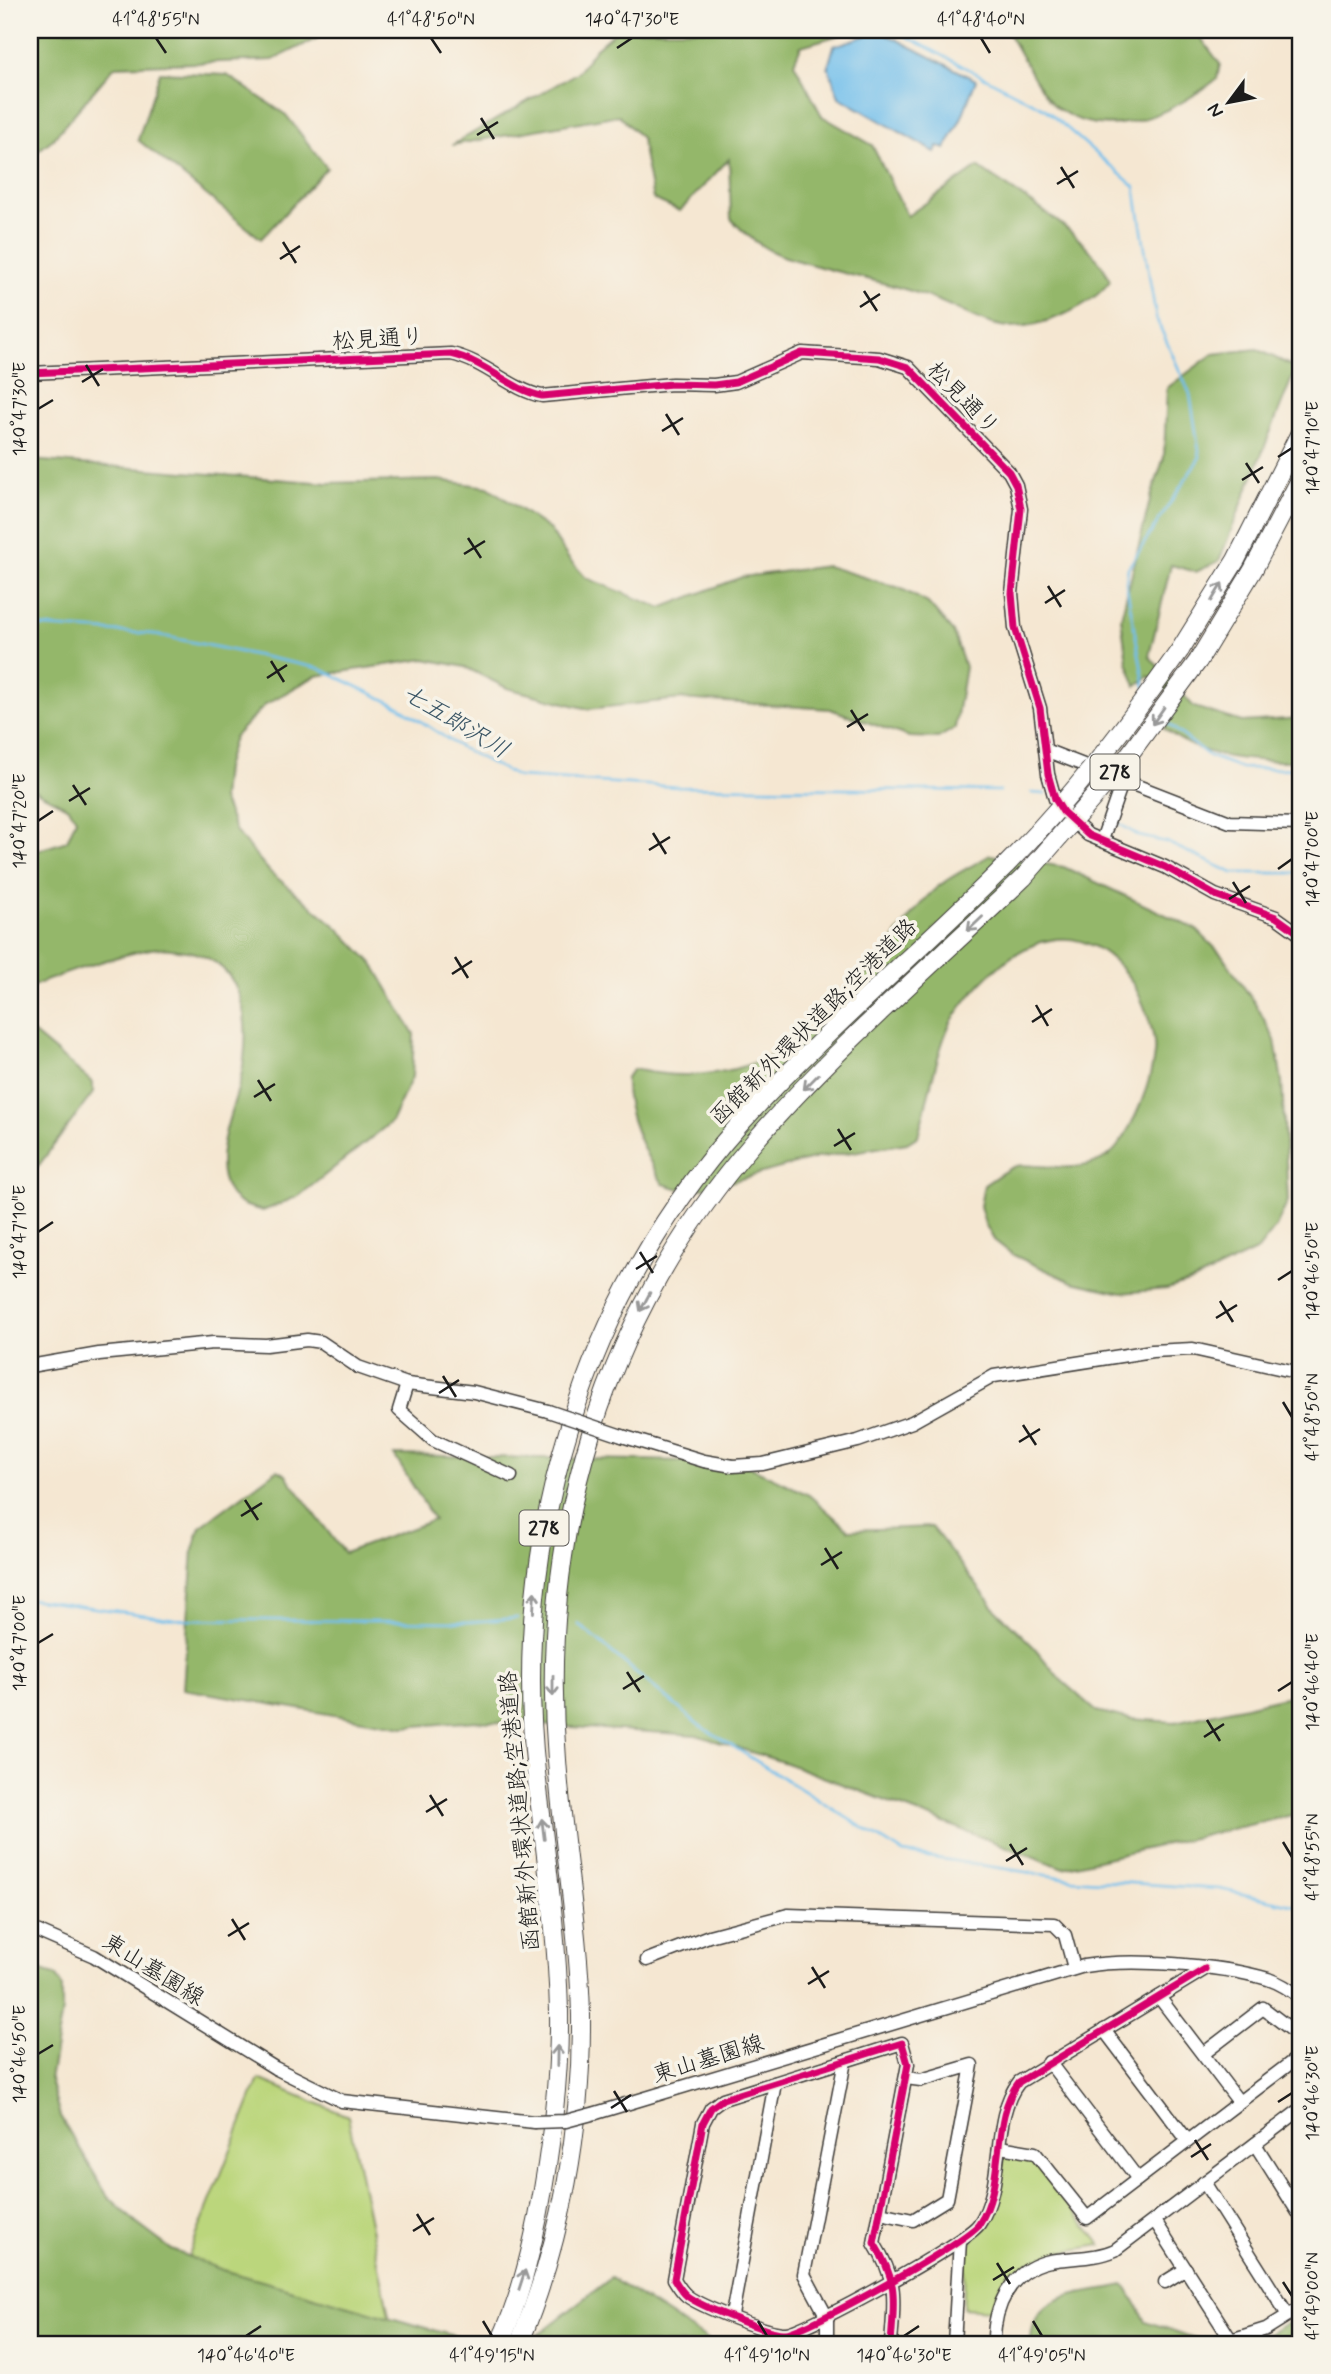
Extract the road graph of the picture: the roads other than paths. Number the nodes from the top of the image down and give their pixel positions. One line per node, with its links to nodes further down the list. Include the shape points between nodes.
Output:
1 (30, 373): 4 (street, 松見通り, via 450,354 481,364 542,396 672,384 714,386 736,382 802,353 896,361 918,376 1016,485 1021,509 1012,593 1014,619 1040,708)
2 (1301, 431): 45 (highway, 函館新外環状道路;空港道路 / 278, one-way to 2, bridge, via 529,2259 556,2098 556,1958 536,1766 531,1656 535,1587 571,1420 616,1309 645,1256 705,1167 771,1091 1007,864 1104,755 1180,650 1236,560)
3 (1301, 478): 46 (highway, 函館新外環状道路;空港道路 / 278, one-way to 46, bridge, via 1198,661 1120,767 1024,877 786,1106 723,1180 663,1267 609,1378 588,1439 565,1536 553,1657 557,1763 580,2014 578,2100 567,2181 550,2253)
4 (1045, 750): 5 (street); 7 (street, 松見通り, via 1048,775 1063,813 1079,829)
5 (1123, 780): 6 (street, via 1230,822); 7 (street)
6 (1301, 824)
7 (1102, 840): 8 (street, 松見通り, via 1215,895 1276,917)
8 (1301, 935)
9 (30, 1366): 11 (street, via 213,1343 266,1345 307,1340 321,1342 358,1367)
10 (1301, 1373): 11 (street, bridge, via 1193,1349 1152,1351 994,1376 912,1422 858,1441 763,1464 733,1466 474,1392)
11 (407, 1384): 12 (street, via 399,1410 433,1440)
12 (511, 1476)
13 (30, 1928): 15 (street, 東山墓園線, bridge, via 94,1956 243,2049 342,2101 534,2122 566,2121 596,2113)
14 (647, 1960): 15 (street, via 709,1936 788,1915 1054,1924 1065,1935)
15 (1074, 1968): 16 (street, 東山墓園線, via 1117,1962)
16 (1205, 1969): 17 (street); 18 (street, 東山墓園線, via 1267,1979)
17 (1159, 1997): 19 (street); 21 (street)
18 (1301, 1998)
19 (1104, 2029): 24 (street); 29 (street)
20 (1301, 2037): 21 (street, via 1263,2008)
21 (1203, 2054): 27 (street)
22 (1301, 2055): 27 (street)
23 (845, 2061): 25 (street, via 902,2043 908,2064); 26 (street); 44 (street, via 804,2274)
24 (1049, 2062): 31 (street, via 1024,2077 1012,2091); 32 (street)
25 (906, 2078): 34 (street); 34 (street, via 921,2080 972,2064 947,2199 913,2220)
26 (775, 2083): 42 (street); 42 (street, via 723,2099 706,2114 674,2279 686,2295)
27 (1240, 2102): 29 (street)
28 (1301, 2109): 30 (street)
29 (1188, 2141): 32 (street)
30 (1255, 2144): 33 (street); 35 (street)
31 (1000, 2147): 32 (street, via 1035,2152 1087,2218); 37 (street, via 986,2213 975,2230)
32 (1138, 2179)
33 (1204, 2182): 36 (street); 43 (street)
34 (880, 2213): 39 (street, via 874,2243)
35 (1301, 2217)
36 (1155, 2221): 38 (street); 50 (street, via 1108,2253 1053,2261 1026,2271 1003,2298)
37 (960, 2240): 39 (street); 49 (street)
38 (1186, 2269): 40 (street); 43 (street, via 1231,2340 1266,2329)
39 (892, 2278): 44 (street); 48 (street)
40 (1165, 2282)
41 (1301, 2307): 43 (street)
42 (732, 2315): 44 (street, via 780,2333 797,2332)
43 (1288, 2315)
44 (827, 2317): 47 (street)
45 (499, 2344)
46 (519, 2344)
47 (827, 2344)
48 (891, 2344)
49 (954, 2344)
50 (995, 2344)

